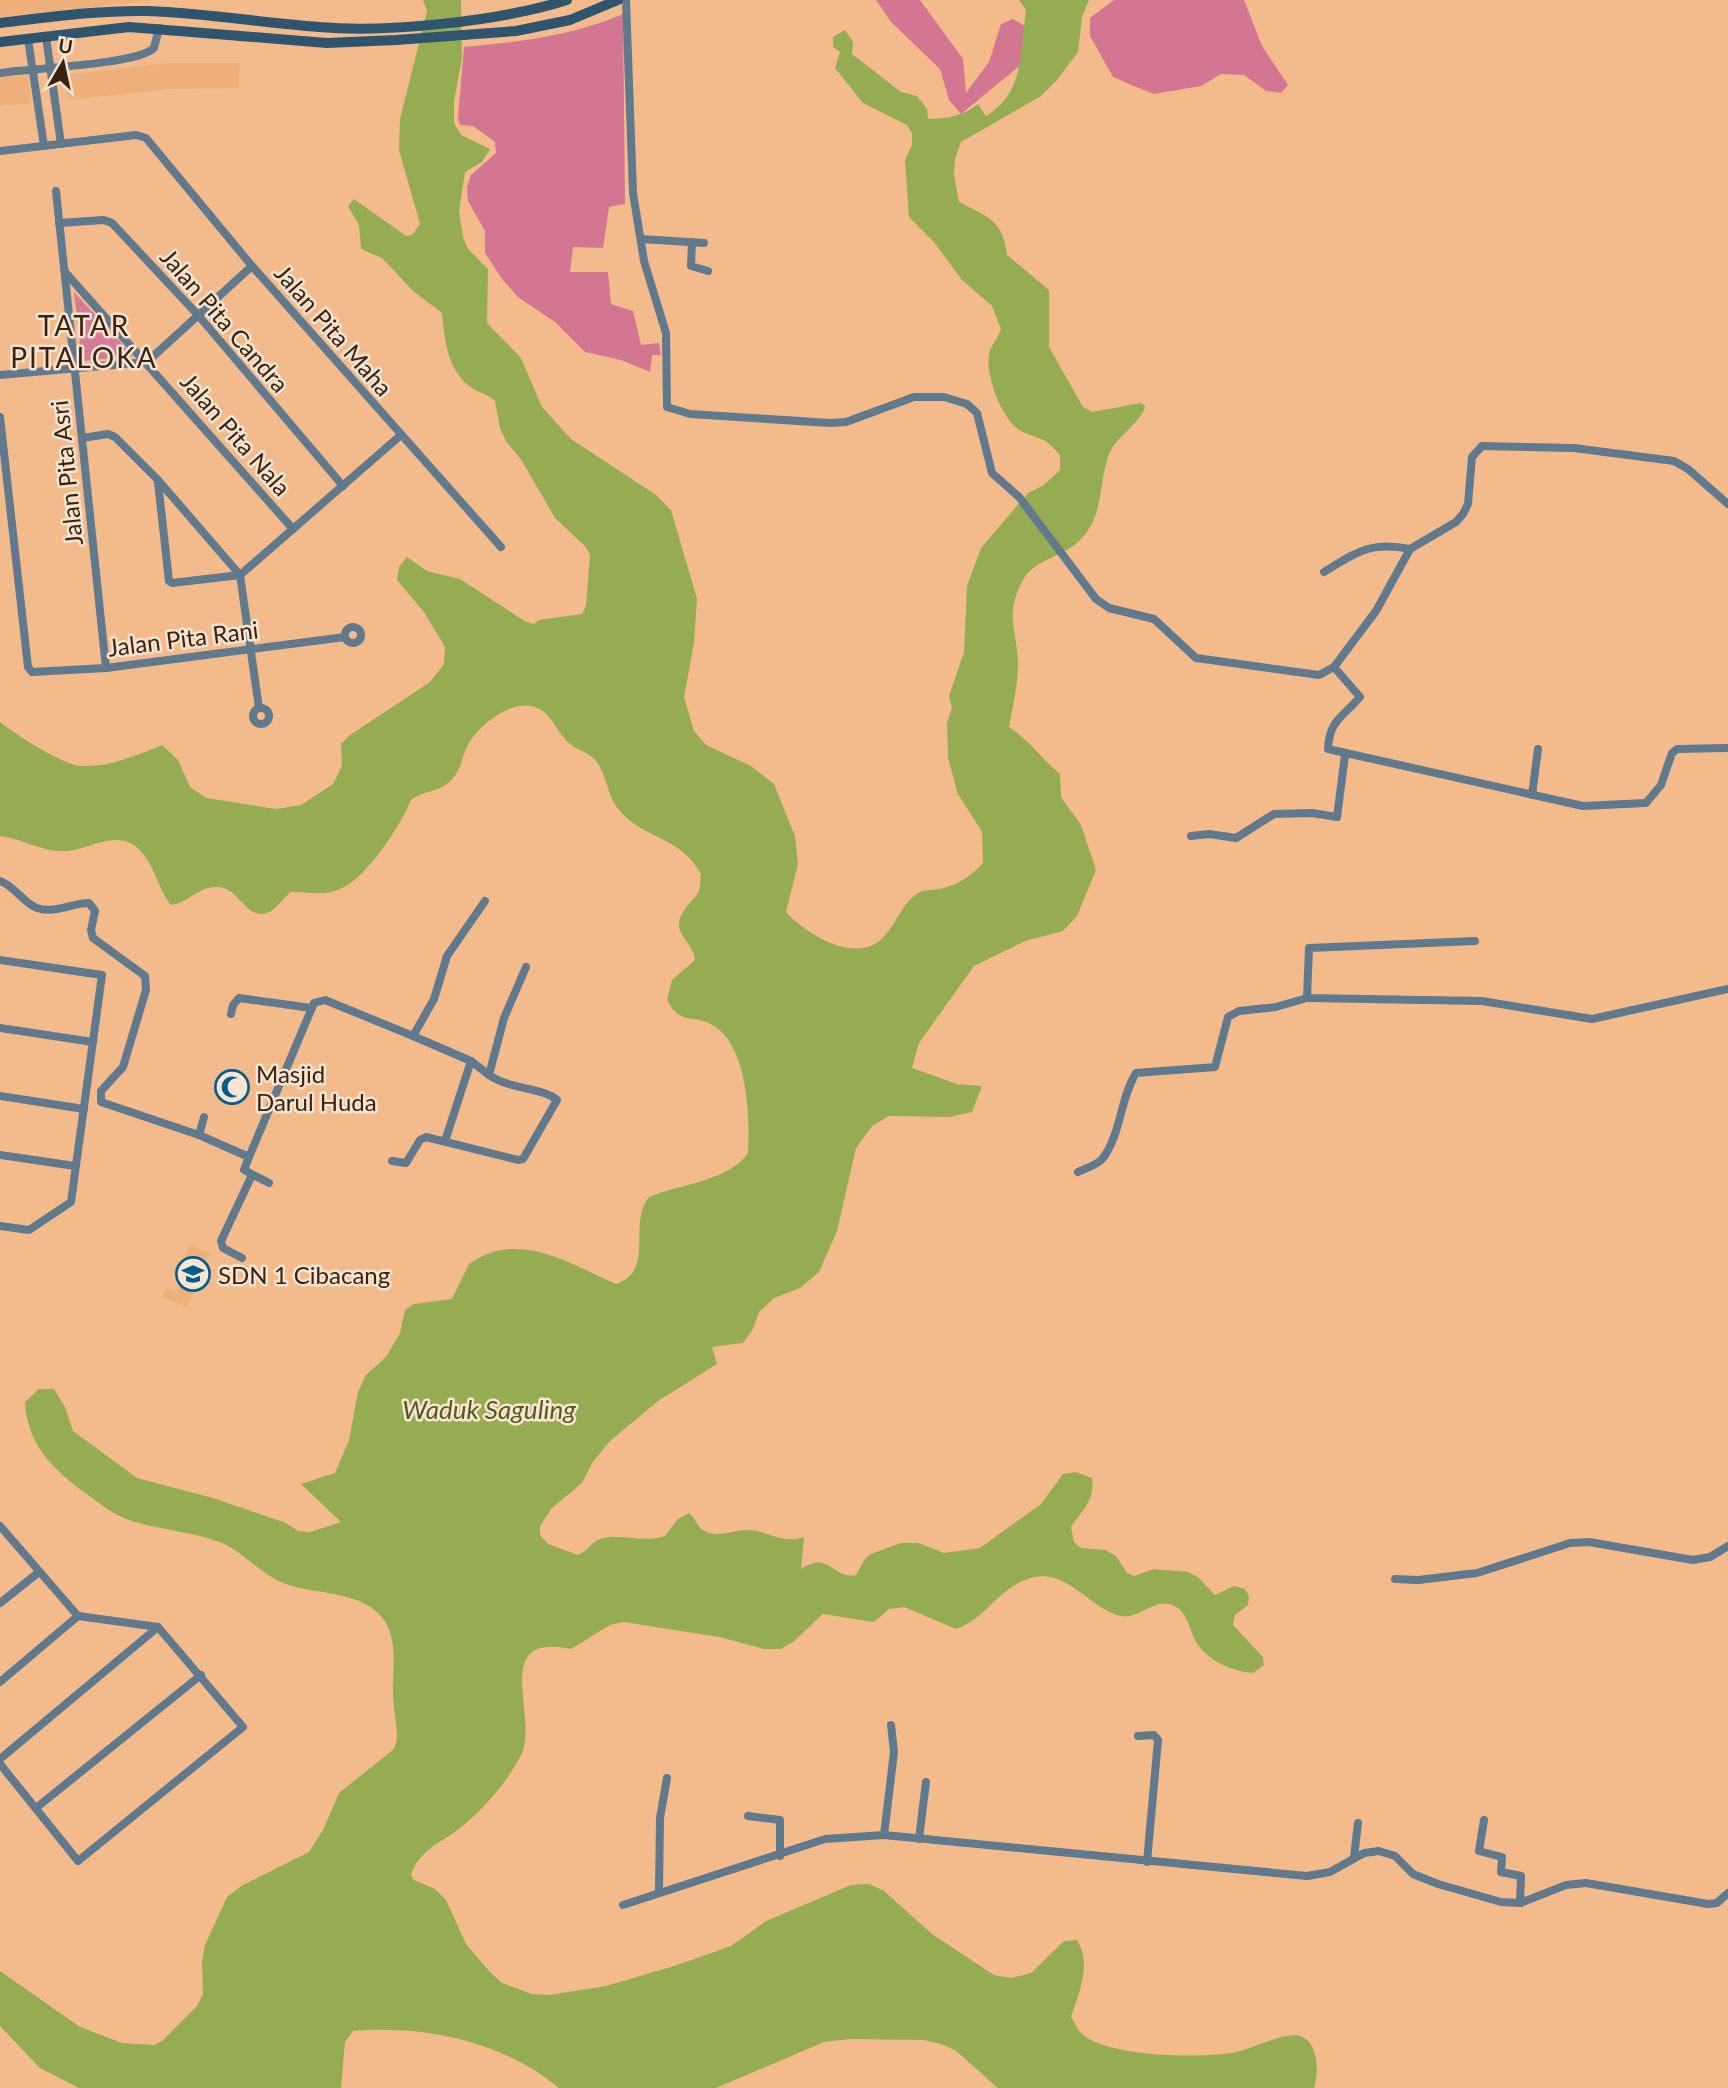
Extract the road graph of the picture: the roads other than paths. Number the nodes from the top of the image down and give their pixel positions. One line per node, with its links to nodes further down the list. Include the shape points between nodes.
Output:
1 (567, 0): 4 (main road, via 490,18 390,26 322,28)
2 (618, 0): 7 (main road, via 570,20 491,33 327,43)
3 (626, 0): 19 (street, via 633,193)
4 (210, 17): 5 (main road, via 111,11); 7 (main road)
5 (0, 23)
6 (159, 28): 7 (main road); 8 (main road); 11 (street, via 154,48 142,54 87,65)
7 (208, 33)
8 (46, 37): 9 (main road); 11 (street)
9 (28, 39): 10 (main road); 12 (street)
10 (0, 42)
11 (50, 66): 12 (street); 14 (street)
12 (32, 67): 13 (street); 15 (street)
13 (0, 73)
14 (61, 144): 15 (street); 22 (street, Jalan Pita Maha, via 142,136)
15 (44, 146): 16 (street)
16 (0, 151)
17 (56, 191): 18 (street, Jalan Pita Asri)
18 (59, 223): 23 (street, Jalan Pita Asri); 25 (street, Jalan Pita Candra, via 112,223)
19 (641, 239): 20 (street); 42 (street, via 666,333 665,400 671,410 830,423 846,422 914,397 954,399 977,413 992,473 1019,498 1092,596 1109,608 1154,619 1188,652 1209,662 1319,675)
20 (692, 242): 21 (street); 24 (street, via 691,266)
21 (704, 243)
22 (252, 266): 25 (street); 30 (street, Jalan Pita Maha)
23 (64, 271): 26 (street, Jalan Pita Nala); 27 (street, Jalan Pita Asri)
24 (708, 271)
25 (198, 315): 26 (street); 33 (street, Jalan Pita Candra)
26 (147, 362): 27 (street); 35 (street, Jalan Pita Nala)
27 (74, 367): 28 (street); 31 (street, Jalan Pita Asri)
28 (0, 375)
29 (0, 417): 43 (street, Jalan Pita Rani, via 28,667 39,673)
30 (401, 435): 33 (street); 36 (street, Jalan Pita Maha)
31 (82, 438): 32 (street, via 111,435); 43 (street, Jalan Pita Asri)
32 (158, 480): 39 (street); 39 (street, via 169,581)
33 (343, 486): 35 (street)
34 (1728, 504): 37 (street, via 1674,461 1574,448 1489,445 1477,449 1472,457 1468,504 1460,519)
35 (293, 529): 39 (street)
36 (500, 547)
37 (1410, 550): 38 (street, via 1387,545 1364,548); 42 (street, via 1376,611)
38 (1324, 572)
39 (240, 575): 41 (street)
40 (345, 637): 41 (street, Jalan Pita Rani)
41 (249, 650): 43 (street, Jalan Pita Rani); 44 (street)
42 (1334, 667): 47 (street, via 1360,695 1338,716 1329,737 1328,749)
43 (106, 668)
44 (259, 708)
45 (1728, 748): 48 (street, via 1677,749 1646,803 1583,806)
46 (1538, 749): 48 (street)
47 (1345, 755): 48 (street); 49 (street, via 1337,817 1274,814 1236,838)
48 (1532, 795)
49 (1191, 836)
50 (0, 881): 67 (street, via 36,908 91,905 95,911 90,930 93,938 145,976 147,983 123,1067 99,1099)
51 (485, 901): 60 (street, via 447,956 434,999)
52 (1475, 941): 56 (street, via 1309,948)
53 (0, 960): 61 (street, via 102,975)
54 (526, 967): 63 (street, via 503,1018)
55 (1728, 989): 56 (street, via 1592,1019 1482,1001)
56 (1307, 998): 73 (street, via 1228,1017 1215,1066 1136,1073 1110,1145 1101,1160)
57 (311, 1008): 58 (street, via 239,998); 60 (street, via 325,1000); 70 (street)
58 (231, 1014)
59 (0, 1028): 61 (street)
60 (414, 1036): 62 (street)
61 (93, 1042): 65 (street)
62 (471, 1061): 63 (street); 68 (street)
63 (489, 1075): 68 (street, via 510,1087 557,1100 528,1152 518,1160)
64 (0, 1096): 65 (street)
65 (83, 1109): 72 (street)
66 (204, 1117): 67 (street)
67 (199, 1135): 70 (street)
68 (445, 1141): 71 (street, via 422,1138 406,1163)
69 (0, 1155): 72 (street)
70 (249, 1157): 74 (street, via 244,1170)
71 (392, 1161)
72 (75, 1166): 76 (street, via 71,1202 29,1230)
73 (1078, 1172)
74 (251, 1175): 75 (street); 77 (street, via 221,1241 223,1248)
75 (269, 1183)
76 (0, 1226)
77 (242, 1258)
78 (0, 1526): 80 (street)
79 (1728, 1546): 81 (street, via 1710,1557 1693,1560 1589,1542 1570,1543 1477,1573)
80 (40, 1572): 82 (street); 83 (street)
81 (1395, 1579)
82 (0, 1603)
83 (78, 1616): 84 (street); 86 (street)
84 (158, 1627): 85 (street); 89 (street)
85 (201, 1675): 92 (street); 92 (street, via 243,1727 78,1861)
86 (0, 1682)
87 (891, 1725): 96 (street, via 894,1752)
88 (1138, 1736): 100 (street, via 1154,1735 1158,1740)
89 (0, 1761): 92 (street)
90 (667, 1778): 101 (street, via 660,1818)
91 (926, 1782): 97 (street)
92 (36, 1808)
93 (748, 1816): 98 (street, via 780,1820)
94 (1484, 1820): 103 (street, via 1479,1851 1503,1858 1501,1872 1521,1876)
95 (1359, 1823): 99 (street)
96 (884, 1835): 97 (street); 98 (street, via 835,1836)
97 (919, 1839): 100 (street)
98 (780, 1856): 101 (street)
99 (1354, 1857): 100 (street, via 1331,1872 1307,1876); 103 (street, via 1388,1853 1413,1874 1438,1884)
100 (1147, 1862)
101 (659, 1891): 104 (street)
102 (1728, 1893): 103 (street, via 1707,1905 1586,1883 1566,1885)
103 (1520, 1903)
104 (623, 1905)

